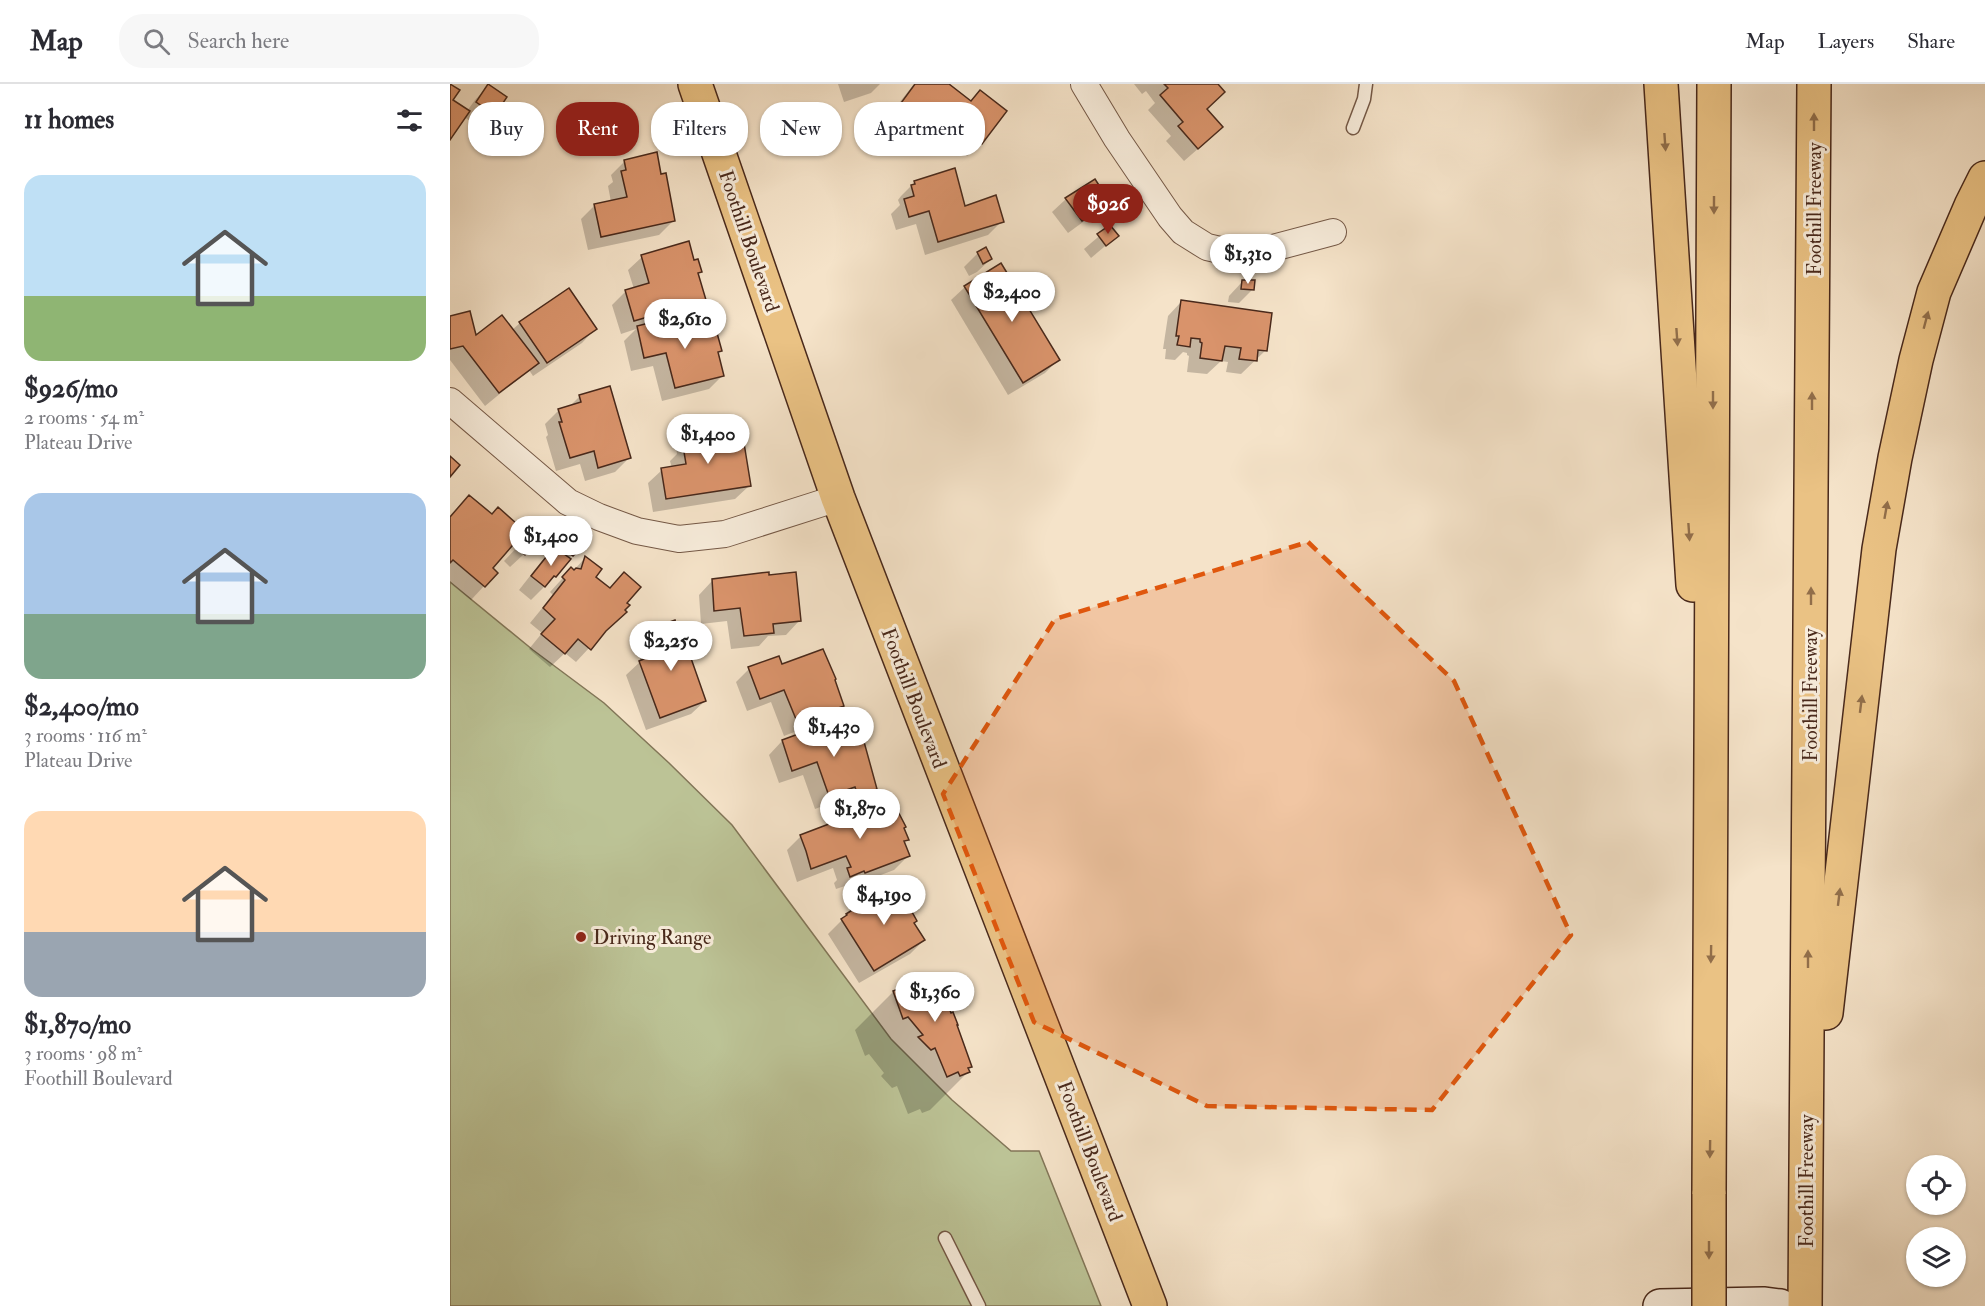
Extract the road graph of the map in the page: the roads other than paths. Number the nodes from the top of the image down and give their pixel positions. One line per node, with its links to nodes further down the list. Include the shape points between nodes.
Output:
1 (695, 84): 11 (main road, Foothill Boulevard)
2 (1084, 84): 9 (street, via 1170,217 1183,232 1207,247 1233,253 1273,248)
3 (1366, 84): 7 (lane)
4 (1661, 84): 12 (main road, one-way to 12)
5 (1714, 84): 12 (main road, one-way to 12)
6 (1815, 84): 13 (main road, Foothill Freeway, one-way to 6)
7 (1353, 128)
8 (1985, 177): 13 (main road, one-way to 8, via 1879,549 1895,458 1934,292)
9 (1333, 232)
10 (450, 401): 11 (street, via 568,502 637,531 679,539 725,534)
11 (838, 498): 16 (main road, Foothill Boulevard)
12 (1712, 895): 18 (main road, one-way to 18, bridge)
13 (1806, 1185): 20 (main road, Foothill Freeway)
14 (945, 1238): 15 (lane)
15 (979, 1306)
16 (1150, 1306)
17 (1660, 1306): 19 (main road)
18 (1708, 1306)
19 (1780, 1306)
20 (1805, 1306)

